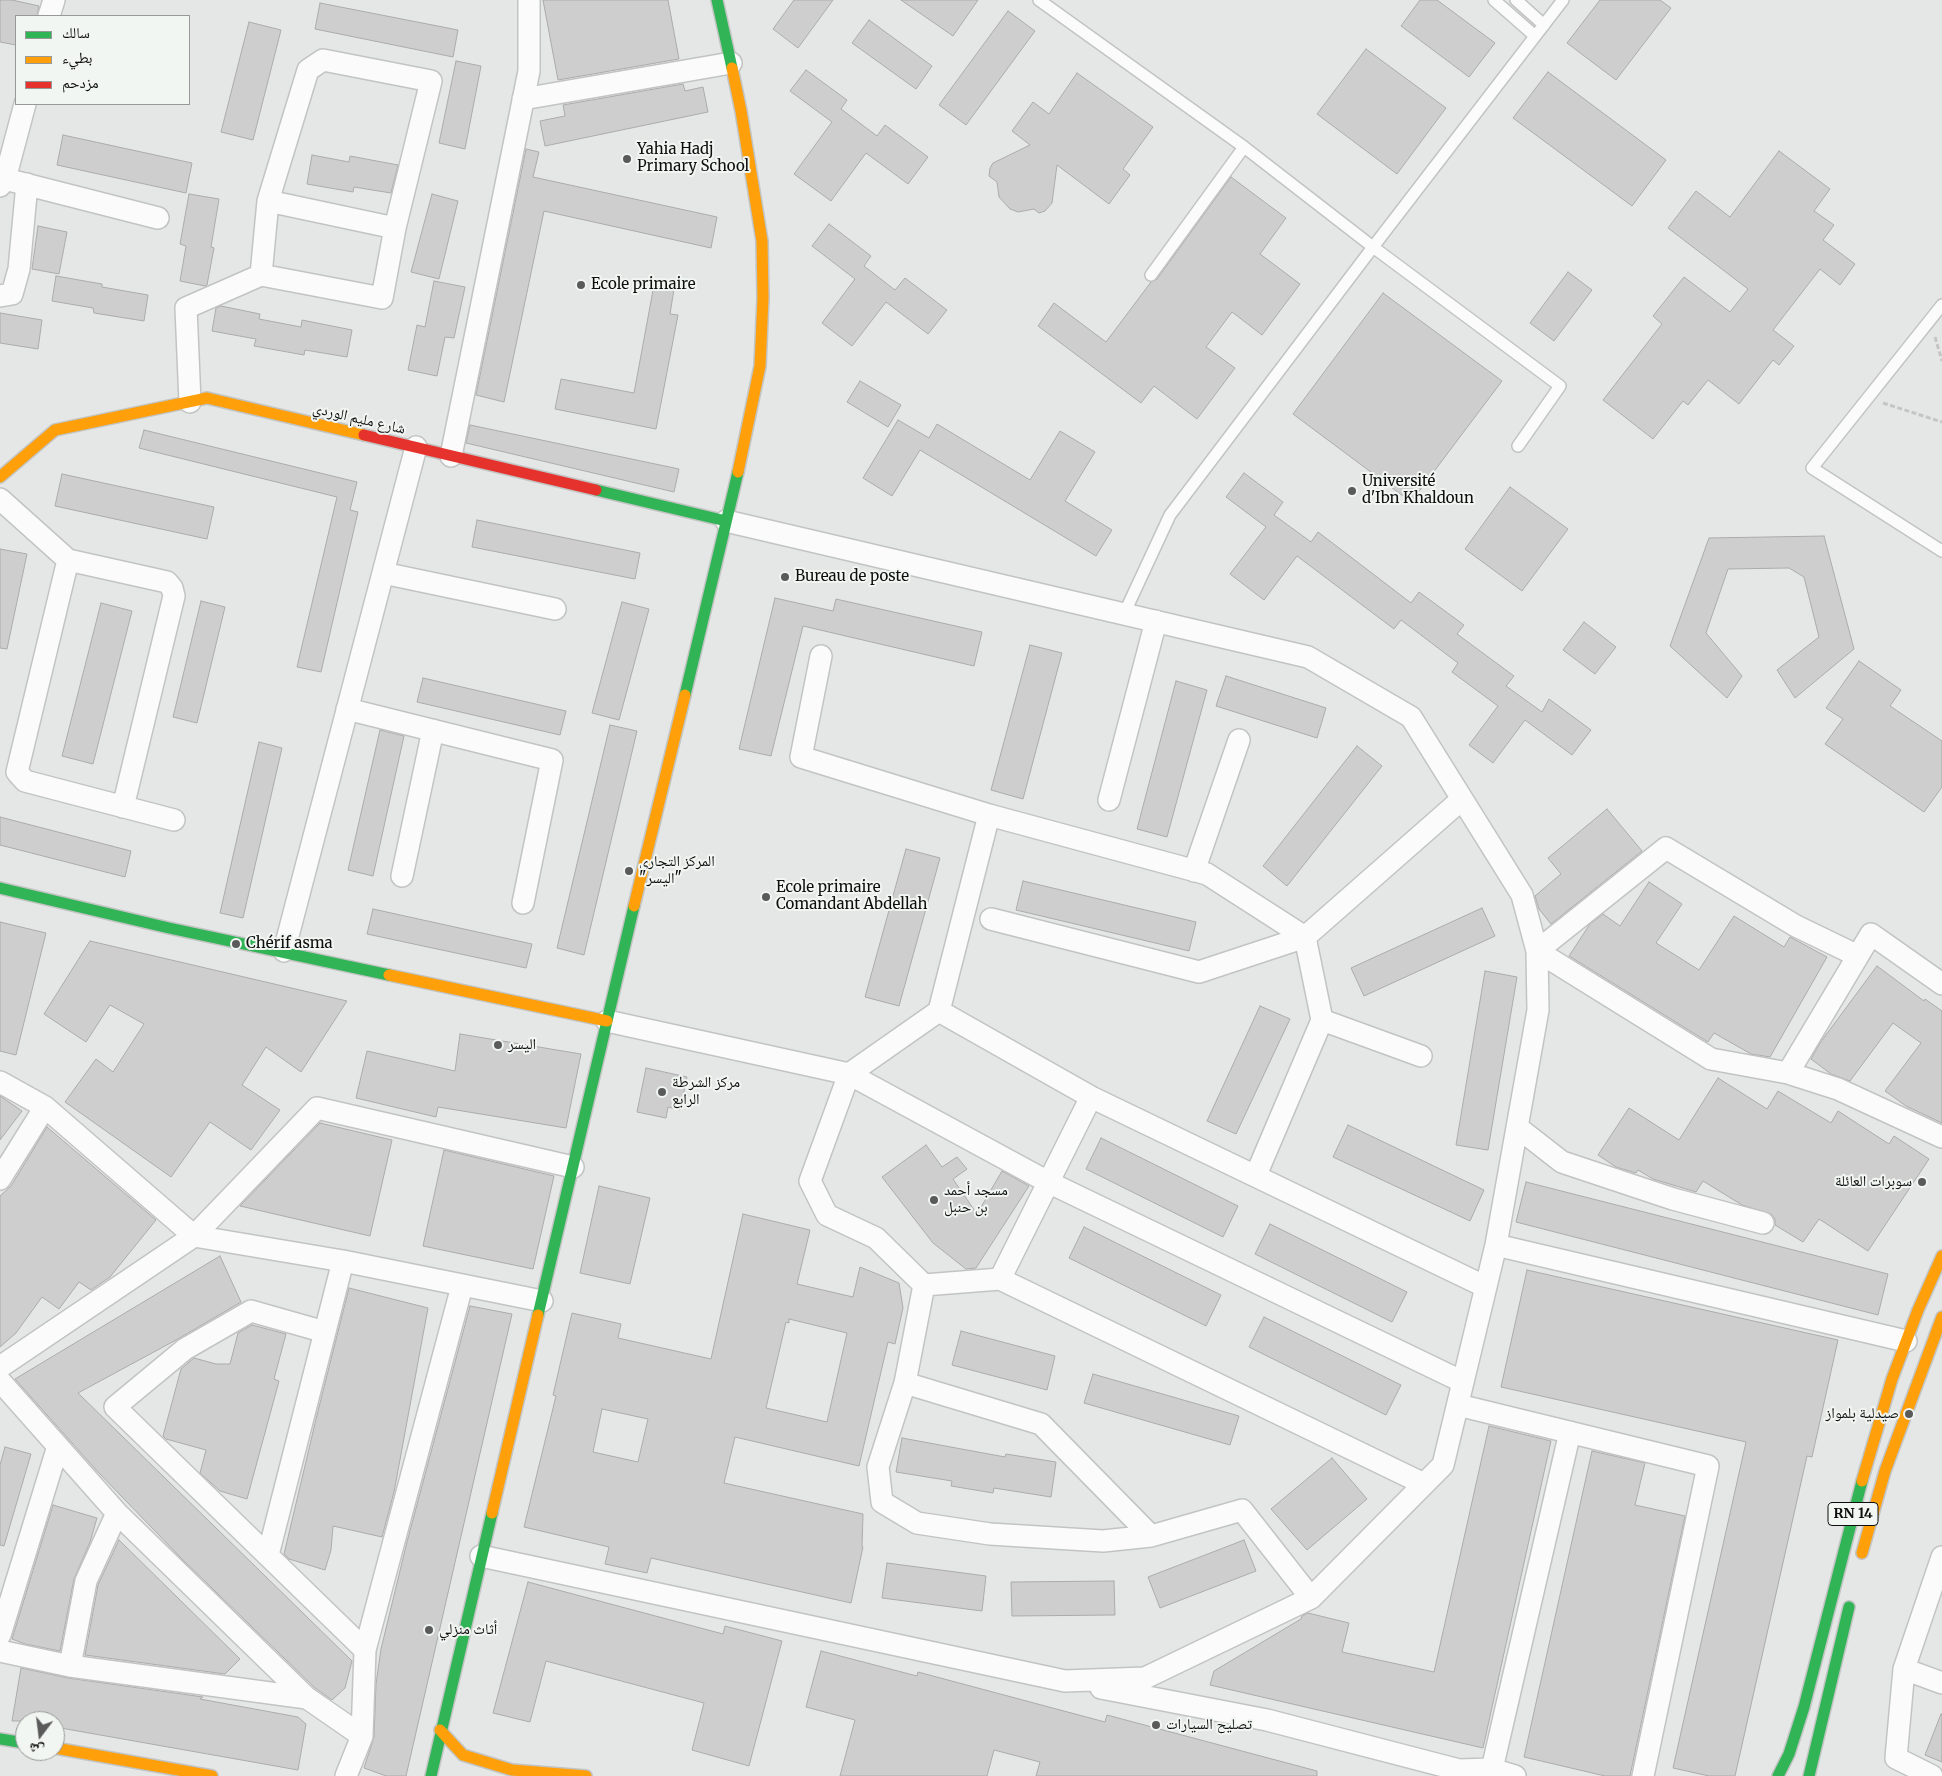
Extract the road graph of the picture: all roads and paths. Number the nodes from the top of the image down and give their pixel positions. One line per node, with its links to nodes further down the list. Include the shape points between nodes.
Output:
1 (54, 0): 8 (street)
2 (529, 0): 12 (street, via 529,71)
3 (716, 0): 11 (main road)
4 (1039, 0): 14 (lane)
5 (1494, 0): 10 (lane)
6 (1516, 0): 9 (lane)
7 (1563, 0): 9 (lane)
8 (50, 15)
9 (1544, 25): 10 (lane)
10 (1535, 36): 20 (lane)
11 (731, 63): 12 (street); 35 (main road, via 742,111 762,242 763,298 760,366)
12 (523, 99): 32 (street)
13 (25, 105): 15 (street)
14 (1244, 147): 20 (lane); 21 (lane)
15 (2, 183): 16 (street)
16 (27, 184): 18 (street); 23 (street, via 19,269 12,294)
17 (268, 201): 19 (street); 19 (street, via 308,70 322,60 431,80); 22 (street)
18 (158, 218)
19 (394, 228): 22 (street, via 382,298)
20 (1373, 247): 30 (lane, via 1560,386); 40 (lane, via 1170,515)
21 (1151, 274)
22 (261, 275): 28 (street, via 186,308)
23 (0, 296)
24 (1942, 305): 25 (lane)
25 (1930, 322): 26 (path); 27 (lane)
26 (1942, 361)
27 (1868, 399): 29 (path); 36 (lane, via 1812,468)
28 (190, 402): 31 (main road, شارع مليم الوردي, via 207,398); 33 (main road, شارع مليم الوردي, via 55,430)
29 (1942, 422)
30 (1518, 446)
31 (416, 447): 32 (main road, شارع مليم الوردي); 38 (street)
32 (451, 456): 35 (main road, شارع مليم الوردي)
33 (0, 477)
34 (0, 499): 37 (street)
35 (726, 521): 40 (street); 63 (main road)
36 (1942, 551)
37 (68, 560): 48 (street, via 17,772 25,781); 48 (street, via 167,582 174,596)
38 (383, 573): 39 (street); 43 (street)
39 (556, 609)
40 (1124, 614): 41 (street)
41 (1156, 621): 46 (street); 47 (street, via 1308,657 1410,717)
42 (821, 656): 49 (street, via 800,758)
43 (348, 709): 44 (street); 57 (street)
44 (433, 730): 52 (street); 54 (street, via 552,760)
45 (1239, 740): 51 (street)
46 (1110, 800)
47 (1461, 800): 56 (street); 58 (street, via 1522,896)
48 (123, 807): 50 (street)
49 (989, 815): 51 (street); 61 (street)
50 (174, 820)
51 (1194, 871): 56 (street, via 1207,874)
52 (402, 876)
53 (0, 888): 57 (main road)
54 (523, 903)
55 (990, 919): 56 (street, via 1199,972)
56 (1305, 938): 62 (street)
57 (284, 951): 63 (main road)
58 (1537, 951): 59 (street, via 1666,848 1796,926); 65 (street, via 1711,1059); 70 (street, via 1538,1010)
59 (1858, 956): 60 (street, via 1871,934); 65 (street)
60 (1942, 984)
61 (939, 1011): 66 (street); 68 (street)
62 (1322, 1020): 64 (street); 73 (street)
63 (607, 1021): 66 (street); 72 (main road)
64 (1421, 1056)
65 (1788, 1073): 71 (street, via 1838,1089)
66 (849, 1074): 75 (street); 82 (street, via 810,1181 826,1215 876,1238)
67 (0, 1082): 69 (street)
68 (1091, 1097): 73 (street); 75 (street)
69 (45, 1106): 74 (street); 77 (street)
70 (1517, 1128): 76 (street, via 1562,1162 1673,1199); 78 (street)
71 (1942, 1137)
72 (573, 1167): 77 (street, via 317,1108); 85 (main road)
73 (1256, 1175): 84 (street)
74 (0, 1179)
75 (1048, 1182): 81 (street); 91 (street)
76 (1763, 1223)
77 (194, 1236): 80 (street); 89 (street)
78 (1496, 1245): 84 (street); 88 (street)
79 (1942, 1256): 88 (main road, RN 14)
80 (343, 1262): 83 (street); 87 (street)
81 (1000, 1279): 82 (street); 96 (street)
82 (924, 1285): 92 (street)
83 (462, 1286): 85 (street); 106 (street)
84 (1486, 1287): 91 (street)
85 (542, 1301): 100 (main road)
86 (1942, 1317): 101 (main road, RN 14, via 1885,1471)
87 (325, 1332): 99 (street); 99 (street, via 251,1311 184,1349 115,1407)
88 (1906, 1341): 125 (main road, RN 14, via 1858,1494 1804,1707 1789,1754)
89 (0, 1367)
90 (0, 1381): 95 (street)
91 (1463, 1382): 93 (street)
92 (905, 1383): 98 (street, via 1041,1424); 98 (street, via 878,1467 882,1502 917,1523 990,1534 1102,1541)
93 (1458, 1405): 94 (street); 96 (street, via 1443,1465)
94 (1570, 1432): 118 (street); 124 (street, via 1708,1466)
95 (58, 1446): 97 (street); 105 (street)
96 (1424, 1484): 104 (street)
97 (117, 1513): 108 (street, via 86,1581); 112 (street)
98 (1151, 1536): 104 (street, via 1242,1510)
99 (268, 1555): 106 (street)
100 (482, 1556): 110 (street); 113 (main road)
101 (1858, 1566)
102 (1940, 1568): 109 (street)
103 (1852, 1594): 126 (main road)
104 (1311, 1598): 110 (street, via 1146,1678)
105 (0, 1635)
106 (365, 1650): 114 (street)
107 (0, 1651): 108 (street)
108 (70, 1666): 112 (street)
109 (1904, 1669): 111 (street); 127 (street, via 1896,1758)
110 (1065, 1681): 118 (street, via 1267,1720 1459,1770)
111 (1942, 1683)
112 (307, 1698): 114 (street)
113 (440, 1730): 121 (main road); 122 (main road, via 463,1755 512,1770)
114 (362, 1736): 120 (street)
115 (1, 1740): 116 (main road)
116 (15, 1742)
117 (65, 1750): 119 (main road)
118 (1492, 1769): 123 (street)
119 (212, 1776)
120 (346, 1776)
121 (431, 1776)
122 (586, 1776)
123 (1515, 1776)
124 (1643, 1776)
125 (1778, 1776)
126 (1809, 1776)
127 (1932, 1776)

